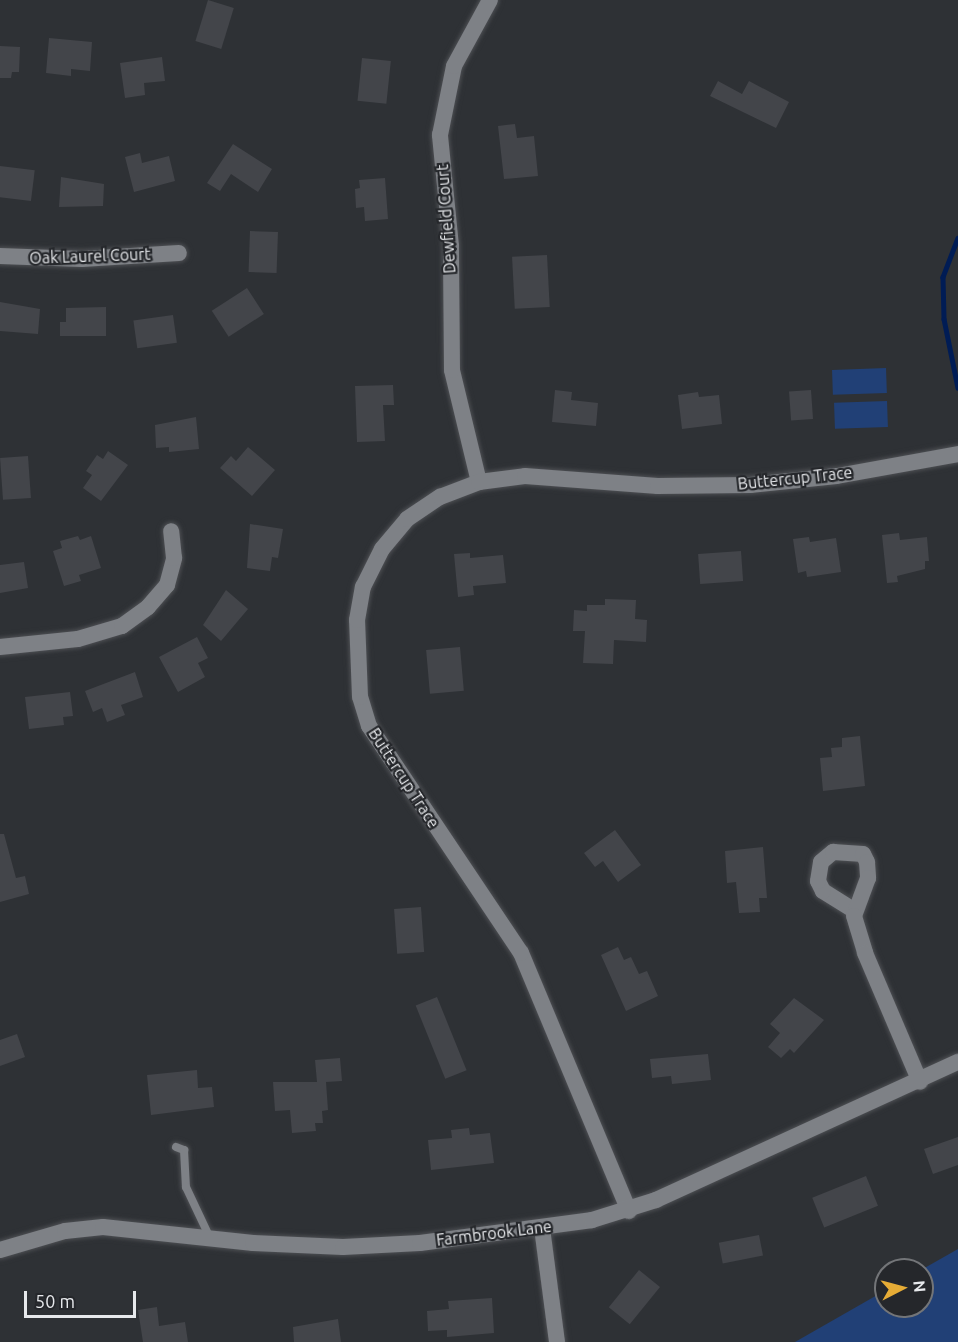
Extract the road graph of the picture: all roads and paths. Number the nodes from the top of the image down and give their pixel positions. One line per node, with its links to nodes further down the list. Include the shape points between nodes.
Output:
1 (490, 0): 5 (street, Dewfield Court, via 454,66 440,135 451,246 452,370)
2 (179, 253): 3 (street, Oak Laurel Court, via 82,259)
3 (0, 256)
4 (958, 454): 5 (street, Buttercup Trace, via 837,476 750,485 658,486 525,476)
5 (479, 482): 12 (street, Buttercup Trace, via 432,502 407,519 382,549 363,586 357,620 360,697 369,726 521,953)
6 (171, 531): 7 (street, via 174,558 167,585 148,607 122,626 78,639)
7 (0, 647)
8 (855, 911): 10 (street, via 865,953)
9 (958, 1062): 10 (street, Farmbrook Lane)
10 (920, 1082): 12 (street, Farmbrook Lane)
11 (176, 1147): 14 (lane, via 184,1150 186,1187)
12 (629, 1211): 13 (street, Farmbrook Lane)
13 (542, 1227): 14 (street, Farmbrook Lane, via 420,1243 343,1247); 16 (street)
14 (210, 1238): 15 (street, Farmbrook Lane, via 103,1227 65,1231)
15 (0, 1250)
16 (557, 1342)

